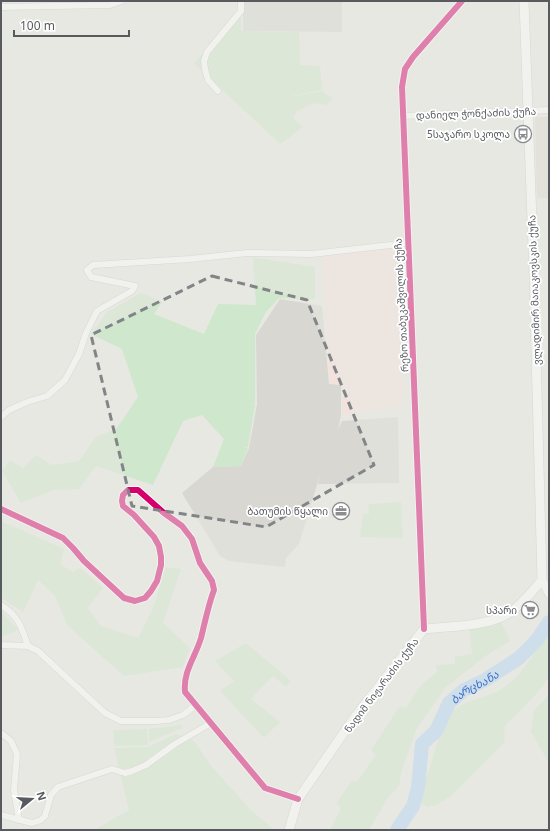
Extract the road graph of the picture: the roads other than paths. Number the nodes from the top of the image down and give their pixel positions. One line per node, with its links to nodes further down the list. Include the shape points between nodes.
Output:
1 (122, 1): 5 (street, via 110,5)
2 (241, 1): 6 (street, via 241,11 207,52 204,61 208,80)
3 (462, 1): 9 (street, რეზო თაბუკაშვილის ქუჩა, via 405,69 402,87)
4 (524, 1): 7 (main road, ვლადიმირ მაიაკოვსკის ქუჩა)
5 (1, 7)
6 (218, 91)
7 (528, 110): 8 (street, დანიელ ჭონქაძის ქუჩა); 9 (street, დანიელ ჭონქაძის ქუჩა); 13 (main road, ვლადიმირ მაიაკოვსკის ქუჩა)
8 (549, 110)
9 (403, 116): 10 (street, რეზო თაბუკაშვილის ქუჩა)
10 (408, 243): 11 (street, via 312,254 247,253 93,265 87,270 91,277 135,286 132,291 97,311 86,333 80,354 65,380 47,396 9,410); 16 (street, რეზო თაბუკაშვილის ქუჩა)
11 (1, 418)
12 (1, 509): 19 (street, via 63,538 124,598 135,601 145,598 157,581 161,557 154,537 123,506 123,495 128,490 138,490 182,526 192,539 200,563 212,581 214,590 201,638 184,682 185,692)
13 (545, 578): 14 (street); 16 (main road, ნადიმ ნიჟარაძის ქუჩა, via 509,612 489,622)
14 (548, 592)
15 (1, 605): 18 (street, via 21,624)
16 (424, 629): 22 (main road, ნადიმ ნიჟარაძის ქუჩა, via 354,718)
17 (1, 645): 18 (street)
18 (28, 646): 19 (street, via 38,651 114,719 169,720)
19 (196, 705): 20 (street)
20 (210, 723): 22 (street, via 265,788); 24 (street, via 132,772 112,769 58,787 51,795 45,816 41,820 32,823)
21 (1, 734): 24 (street, via 11,742 17,754 14,790)
22 (298, 799): 25 (main road, ნადიმ ნიჟარაძის ქუჩა)
23 (1, 815): 24 (street)
24 (19, 820)
25 (289, 830)

